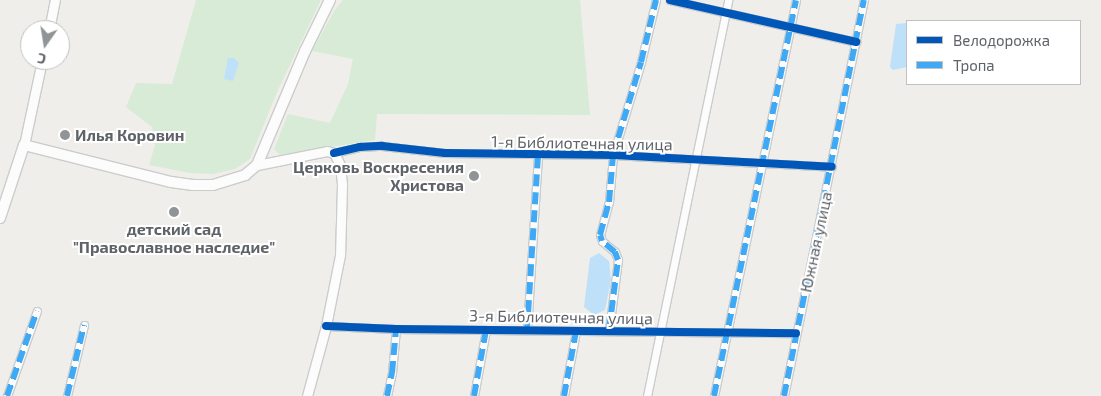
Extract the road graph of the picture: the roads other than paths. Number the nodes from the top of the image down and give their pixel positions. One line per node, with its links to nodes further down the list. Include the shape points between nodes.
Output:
1 (55, 0): 9 (street)
2 (330, 0): 19 (main road)
3 (656, 0): 16 (street, via 641,62)
4 (670, 0): 8 (street)
5 (728, 0): 8 (street)
6 (796, 0): 10 (street)
7 (864, 0): 11 (street, Южная улица)
8 (726, 13): 10 (street); 17 (street)
9 (50, 20)
10 (790, 27): 11 (street); 18 (street)
11 (856, 42): 20 (street, Южная улица)
12 (40, 70): 13 (street)
13 (24, 145): 19 (main road, via 193,185 231,181); 21 (main road)
14 (334, 153): 15 (street, 1-я Библиотечная улица, via 382,146 439,153); 19 (street, via 320,151); 24 (street, via 340,165 342,229)
15 (538, 155): 16 (street, 1-я Библиотечная улица); 27 (street)
16 (612, 155): 17 (street, 1-я Библиотечная улица); 28 (street, via 609,202 600,239 615,252 618,260)
17 (694, 159): 18 (street, 1-я Библиотечная улица); 31 (street)
18 (763, 163): 20 (street, 1-я Библиотечная улица); 30 (street)
19 (257, 165)
20 (832, 167): 32 (street, Южная улица)
21 (0, 218)
22 (37, 311): 33 (street)
23 (84, 325): 34 (street)
24 (326, 326): 25 (street, 3-я Библиотечная улица); 35 (street)
25 (396, 329): 26 (street, 3-я Библиотечная улица); 36 (street)
26 (486, 330): 27 (street, 3-я Библиотечная улица); 37 (street)
27 (527, 330): 29 (street, 3-я Библиотечная улица)
28 (609, 330): 29 (street, 3-я Библиотечная улица); 31 (street, 3-я Библиотечная улица)
29 (576, 331): 38 (street)
30 (727, 331): 31 (street, 3-я Библиотечная улица); 32 (street, 3-я Библиотечная улица); 40 (street)
31 (660, 332): 39 (street)
32 (796, 333): 41 (street, Южная улица)
33 (7, 396)
34 (67, 396)
35 (307, 396)
36 (387, 396)
37 (474, 396)
38 (564, 396)
39 (647, 396)
40 (714, 396)
41 (784, 396)

